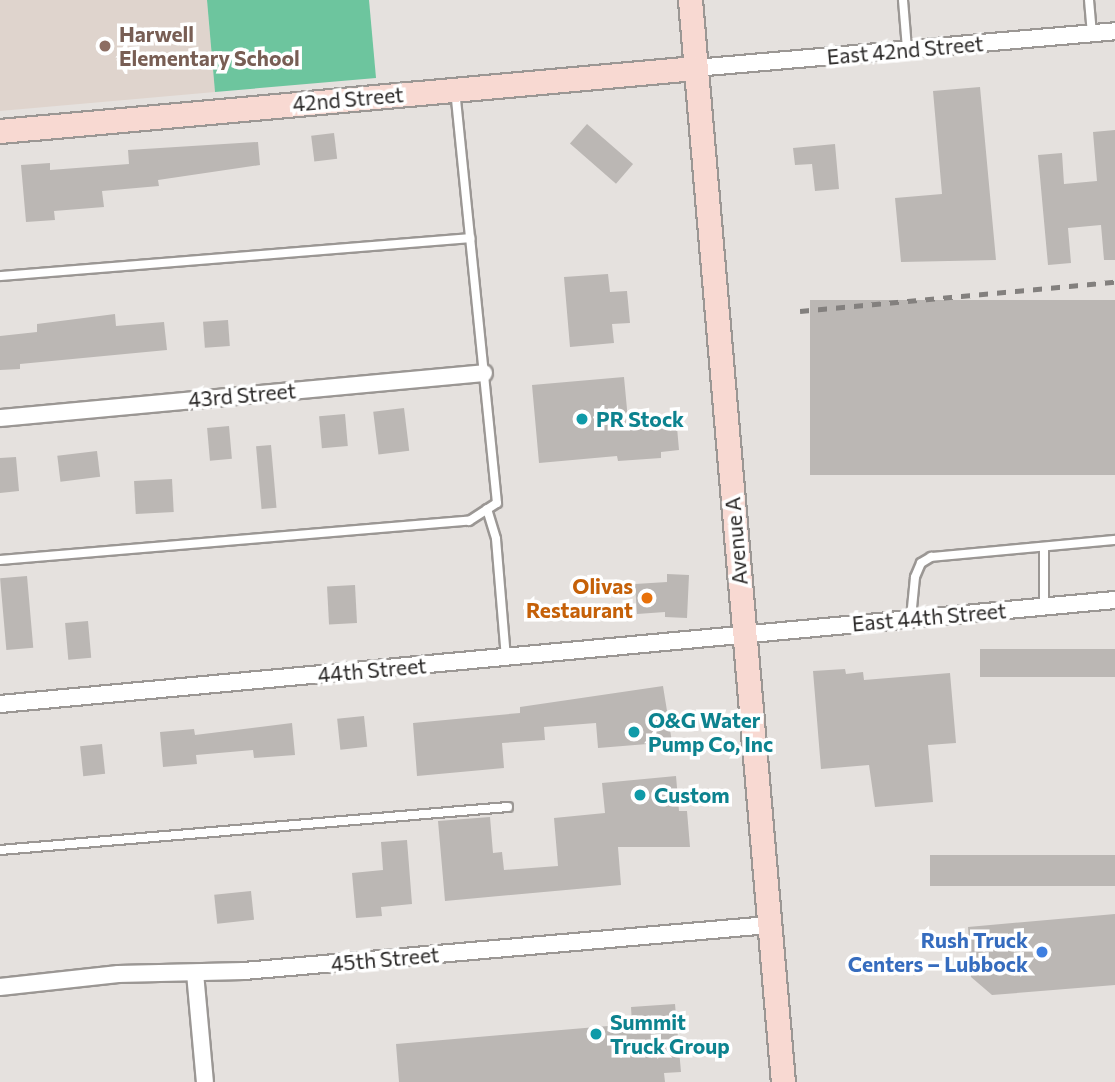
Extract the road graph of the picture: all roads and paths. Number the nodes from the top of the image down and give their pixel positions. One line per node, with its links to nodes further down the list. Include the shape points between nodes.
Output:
1 (690, 0): 7 (main road, Avenue A)
2 (903, 0): 6 (lane)
3 (1089, 0): 5 (lane)
4 (1115, 31): 5 (street, East 42nd Street)
5 (1092, 33): 6 (street, East 42nd Street)
6 (907, 50): 7 (street, East 42nd Street)
7 (695, 68): 8 (main road, 42nd Street); 21 (main road, Avenue A)
8 (454, 90): 9 (main road, 42nd Street); 10 (lane)
9 (0, 131)
10 (470, 238): 11 (lane); 12 (lane)
11 (0, 276)
12 (484, 373): 13 (street, 43rd Street); 14 (lane, via 497,503)
13 (0, 418)
14 (487, 509): 17 (lane, via 469,521); 22 (lane, via 496,539)
15 (1115, 540): 16 (lane)
16 (1044, 547): 19 (lane); 20 (lane, via 931,557 921,563 915,577)
17 (0, 560)
18 (1115, 600): 19 (street, East 44th Street)
19 (1044, 606): 20 (street, East 44th Street)
20 (911, 618): 21 (street, East 44th Street)
21 (744, 637): 22 (street, 44th Street); 26 (main road, Avenue A)
22 (506, 658): 23 (street, 44th Street)
23 (0, 704)
24 (508, 807): 25 (lane)
25 (0, 850)
26 (769, 925): 27 (street, 45th Street); 30 (main road, Avenue A)
27 (195, 973): 28 (street, 45th Street, via 118,974); 29 (street)
28 (0, 987)
29 (205, 1082)
30 (783, 1082)

